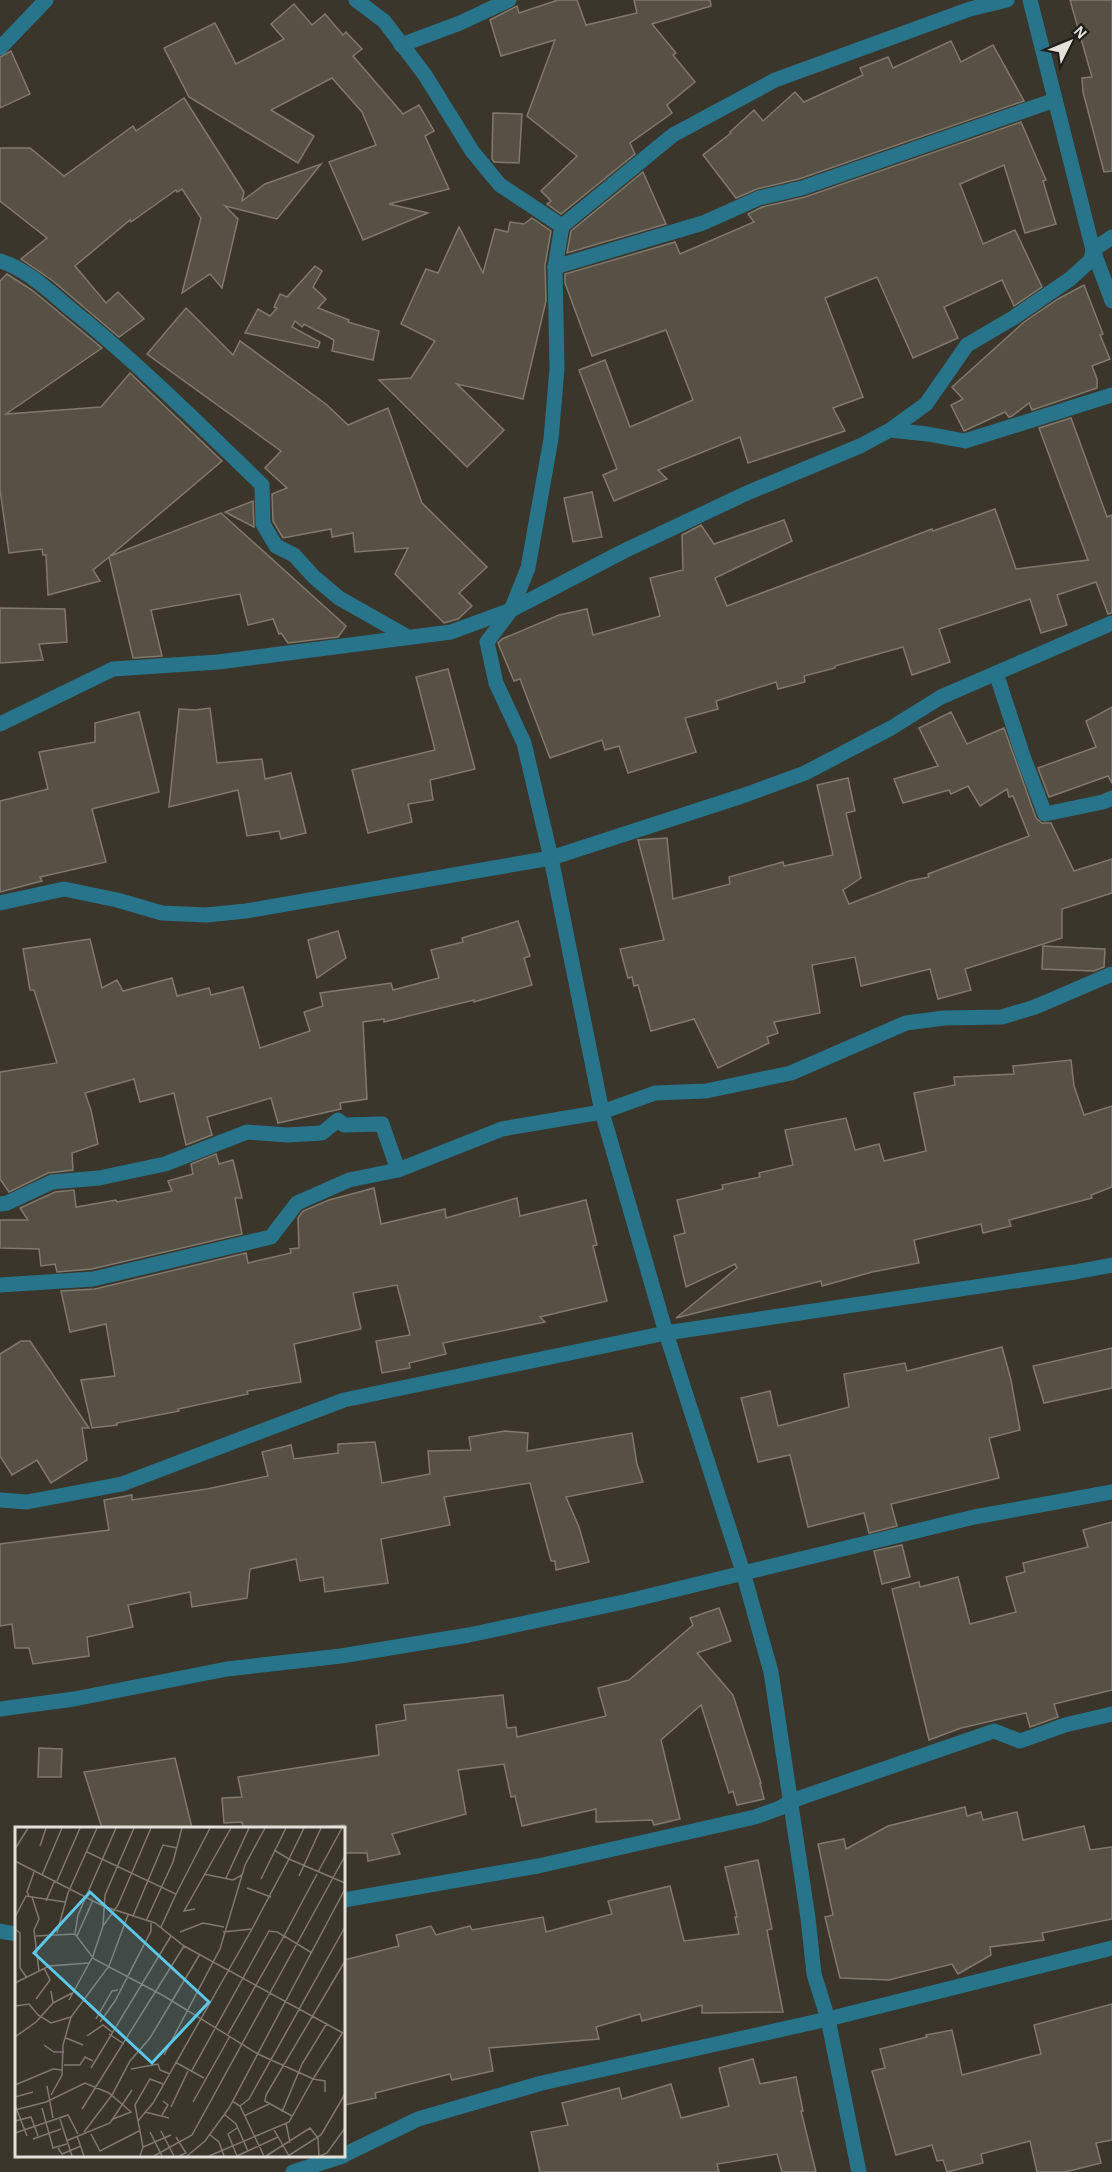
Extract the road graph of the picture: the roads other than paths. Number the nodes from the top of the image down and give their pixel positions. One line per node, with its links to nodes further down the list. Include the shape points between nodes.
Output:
1 (46, 0): 7 (street)
2 (356, 0): 6 (street, via 384,21)
3 (509, 0): 6 (street)
4 (1007, 0): 9 (street, via 970,9 776,81 673,135)
5 (1030, 0): 8 (street)
6 (401, 45): 9 (street, via 425,75 472,151 500,185)
7 (0, 48)
8 (1055, 100): 11 (street); 13 (street, via 802,188 759,198 703,223)
9 (562, 226): 13 (street)
10 (1112, 237): 11 (street)
11 (1093, 250): 14 (street); 16 (street, via 1091,260 1070,279 967,345 927,404)
12 (0, 261): 19 (street, via 38,282 94,327 262,485 262,524 276,546 294,555 339,598)
13 (555, 267): 17 (street, via 557,369 550,439 528,568)
14 (1112, 301)
15 (1112, 395): 16 (street, via 965,441)
16 (890, 430): 17 (street, via 624,551)
17 (511, 610): 19 (street, via 451,632); 23 (street, via 487,642 496,683 524,743)
18 (1112, 623): 20 (street)
19 (406, 636): 21 (street, via 218,662 113,669)
20 (996, 673): 22 (street, via 1045,814); 23 (street, via 941,696 891,728 805,772)
21 (0, 724)
22 (1112, 798)
23 (551, 858): 24 (street, via 206,915 162,913 64,889); 26 (street)
24 (0, 903)
25 (1112, 974): 26 (street, via 1002,1017 906,1023 791,1073 706,1091 655,1093)
26 (602, 1112): 27 (street, via 502,1129); 31 (street)
27 (398, 1170): 28 (street, via 382,1124 344,1125 338,1120 322,1133 287,1136 247,1132 165,1164 99,1178 52,1182); 30 (street, via 349,1180 297,1203 271,1237 93,1279)
28 (0, 1204)
29 (1112, 1265): 31 (street)
30 (0, 1285)
31 (666, 1333): 33 (street, via 344,1400 122,1484 27,1502); 34 (street)
32 (1112, 1492): 34 (street, via 974,1517)
33 (0, 1500)
34 (743, 1572): 35 (street, via 469,1635 227,1669); 37 (street, via 771,1672)
35 (0, 1709)
36 (1112, 1714): 37 (street, via 1020,1741 994,1731)
37 (791, 1801): 38 (street, via 755,1817 538,1866); 42 (street, via 814,1974)
38 (345, 1900)
39 (0, 1931): 40 (street)
40 (15, 1934)
41 (1112, 1948): 42 (street)
42 (828, 2019): 43 (street, via 542,2083 418,2119); 46 (street)
43 (345, 2154)
44 (337, 2157): 45 (street)
45 (293, 2172)
46 (859, 2172)

